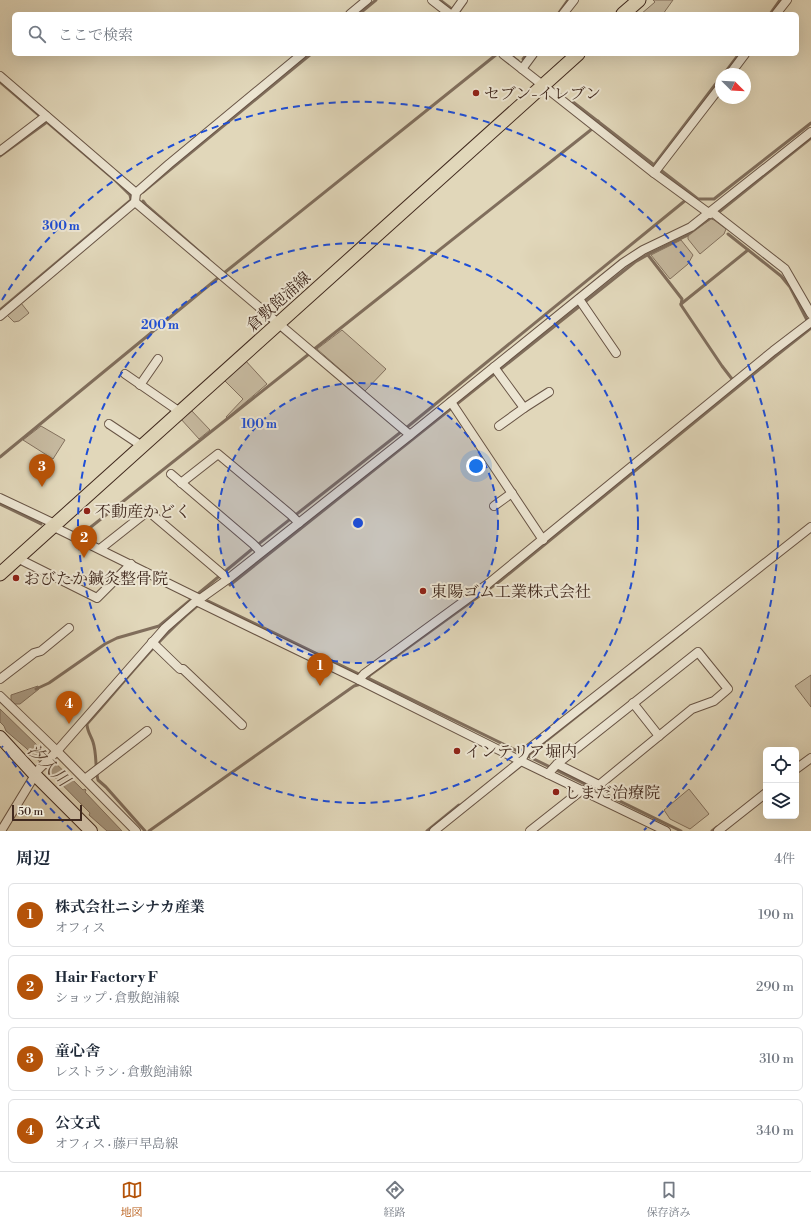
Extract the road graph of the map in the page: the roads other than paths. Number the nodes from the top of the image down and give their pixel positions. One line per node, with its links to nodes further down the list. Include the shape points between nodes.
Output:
1 (367, 0): 7 (street)
2 (432, 0): 8 (street)
3 (463, 0): 9 (street)
4 (574, 0): 10 (street)
5 (639, 0): 11 (main road)
6 (787, 0): 12 (street)
7 (352, 12)
8 (447, 12)
9 (454, 12)
10 (565, 12)
11 (625, 12)
12 (778, 12)
13 (300, 56): 27 (street, via 169,164)
14 (506, 56): 18 (street)
15 (532, 56): 18 (street)
16 (576, 56): 21 (main road, 倉敷飽浦線)
17 (744, 56): 19 (street)
18 (524, 66): 21 (street)
19 (734, 68)
20 (0, 76): 23 (street)
21 (544, 86): 26 (street); 33 (main road, 倉敷飽浦線)
22 (715, 94): 26 (street)
23 (44, 118): 25 (street); 27 (street)
24 (811, 132): 28 (street)
25 (0, 151)
26 (656, 170): 28 (street, via 688,198)
27 (136, 197): 31 (street); 33 (street, via 220,275)
28 (711, 213): 29 (street, via 691,228 633,256); 30 (street, via 785,269)
29 (581, 302): 34 (street); 36 (street)
30 (811, 314)
31 (0, 316)
32 (810, 323): 55 (street)
33 (278, 324): 42 (main road, 倉敷飽浦線); 45 (street)
34 (616, 353)
35 (158, 359): 38 (street)
36 (497, 370): 40 (street); 41 (street)
37 (125, 374): 38 (street)
38 (140, 385): 42 (street)
39 (549, 392): 41 (street)
40 (453, 405): 45 (street); 49 (street)
41 (524, 408): 44 (street)
42 (180, 412): 46 (main road, 倉敷飽浦線)
43 (109, 424): 46 (street)
44 (499, 426)
45 (405, 432): 52 (street)
46 (142, 446): 53 (main road, 倉敷飽浦線)
47 (171, 474): 48 (street)
48 (181, 483): 52 (street, via 218,454); 56 (street)
49 (512, 493): 51 (street); 55 (street)
50 (0, 498): 53 (street)
51 (494, 506)
52 (295, 519): 56 (street)
53 (55, 524): 57 (street, via 58,528); 58 (main road, 倉敷飽浦線)
54 (811, 527): 74 (street)
55 (543, 540): 66 (street)
56 (257, 548): 61 (street)
57 (100, 549): 59 (street); 61 (street, via 148,511)
58 (17, 558): 59 (street, via 98,598); 60 (main road, 倉敷飽浦線)
59 (131, 564): 62 (street)
60 (0, 574)
61 (224, 575): 62 (street)
62 (196, 598): 64 (street, via 165,628); 66 (street)
63 (69, 628): 65 (street)
64 (154, 645): 69 (street); 73 (street)
65 (0, 679)
66 (363, 679): 74 (street)
67 (0, 696): 73 (street)
68 (633, 703): 71 (street); 71 (street, via 698,652 728,689 714,700 692,709); 77 (street)
69 (242, 725)
70 (147, 731): 79 (street)
71 (659, 736): 77 (street, via 599,785)
72 (0, 738): 78 (main road)
73 (56, 753): 78 (street); 79 (street)
74 (524, 756): 77 (street); 85 (street)
75 (811, 758): 76 (street)
76 (799, 767)
77 (552, 769): 80 (street)
78 (37, 773): 82 (street); 83 (main road)
79 (84, 779): 84 (street)
80 (582, 790): 86 (street); 87 (street)
81 (763, 795): 88 (street)
82 (1, 831)
83 (91, 831)
84 (136, 831)
85 (434, 831)
86 (530, 831)
87 (666, 831)
88 (718, 831)

